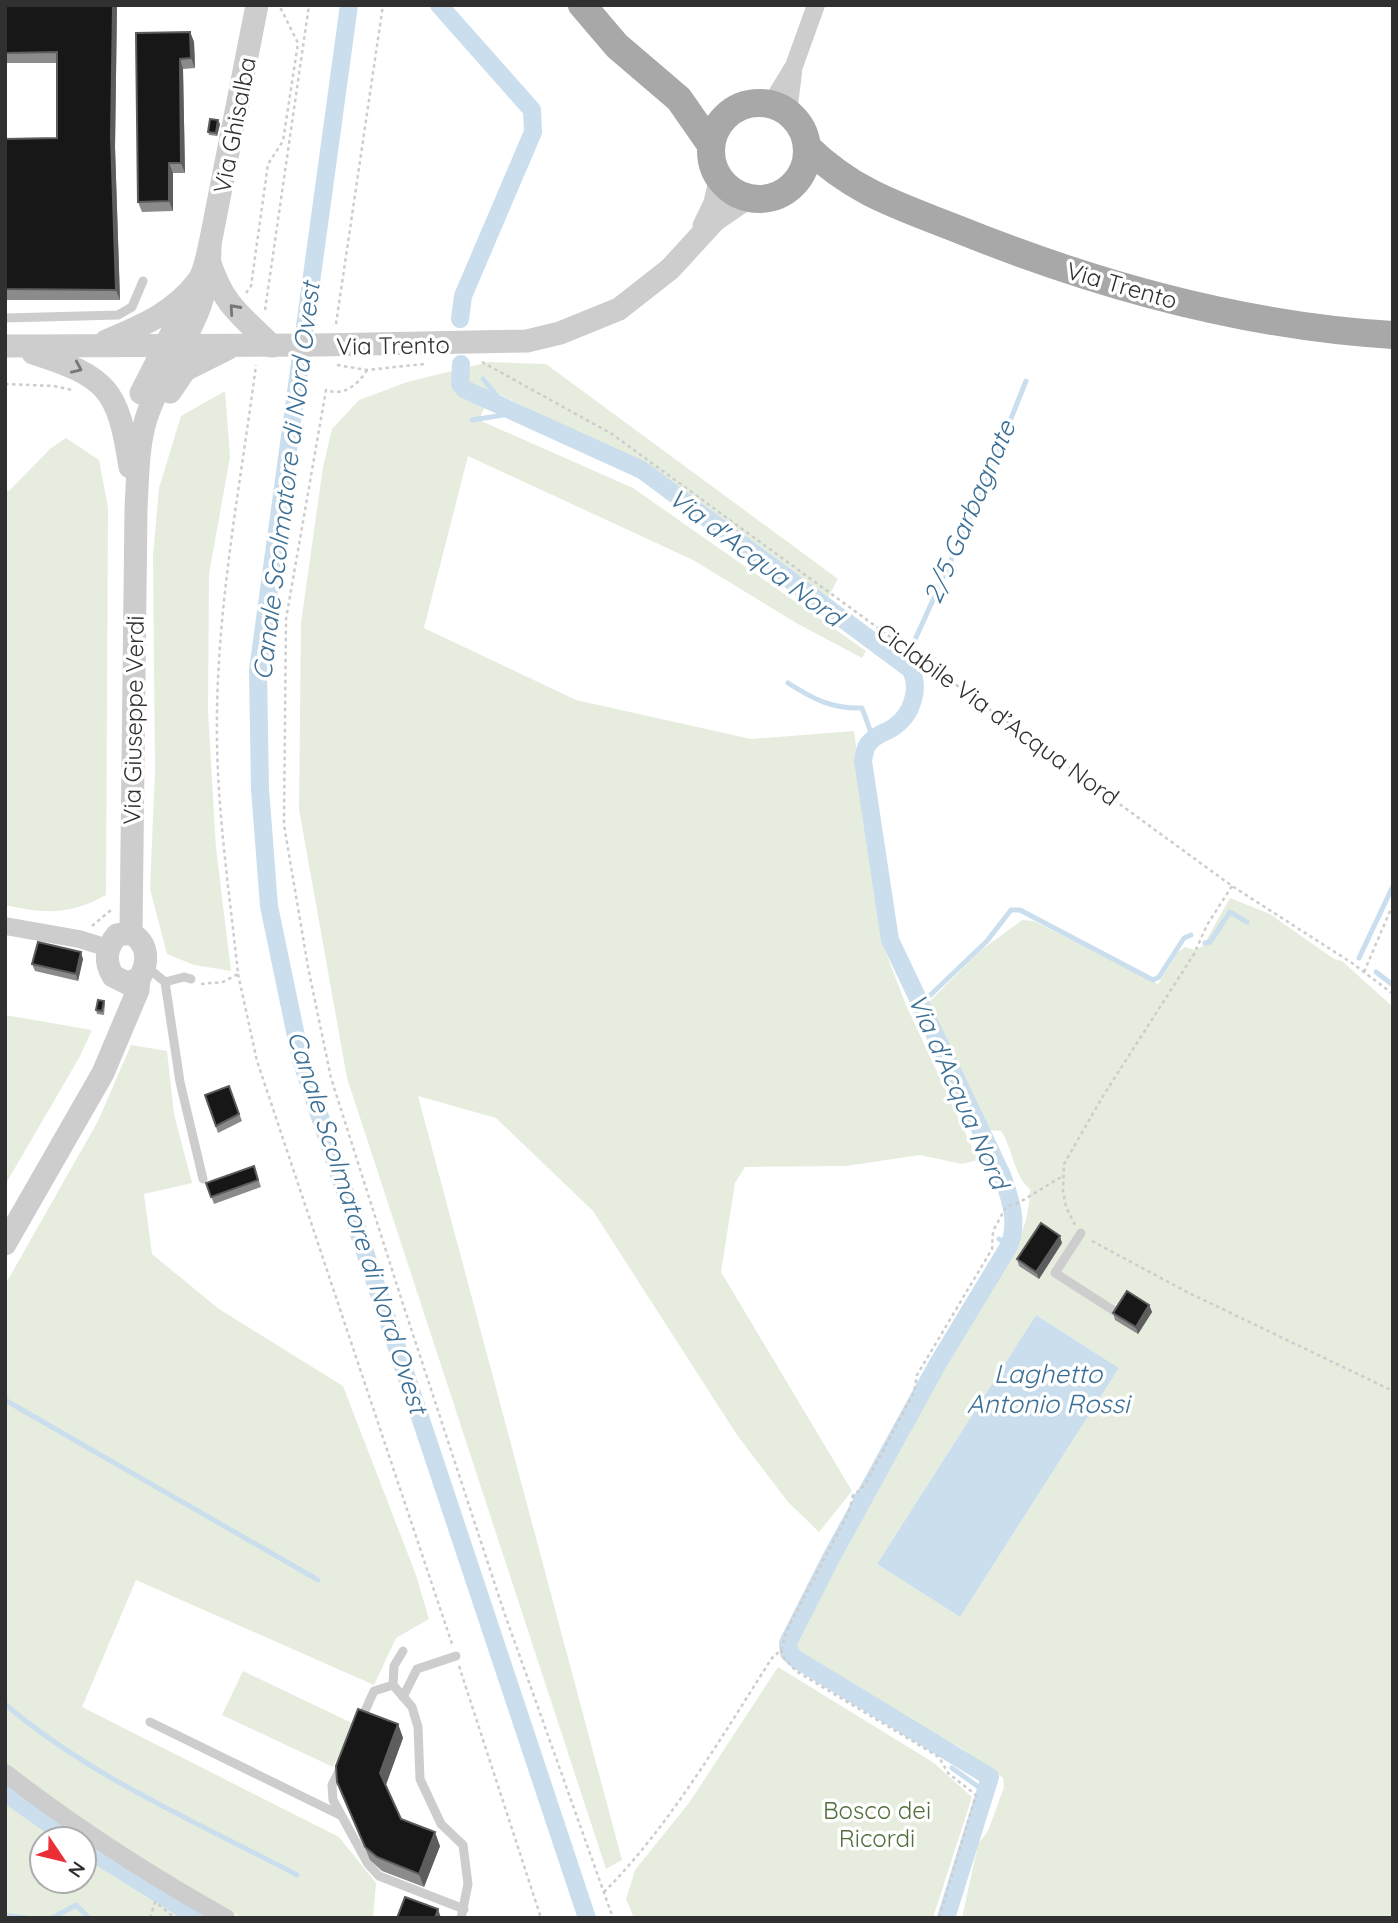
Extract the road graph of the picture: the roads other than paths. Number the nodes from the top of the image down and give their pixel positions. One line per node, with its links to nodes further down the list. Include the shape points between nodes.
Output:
1 (257, 5): 14 (street, Via Ghisalba)
2 (582, 5): 4 (main road, via 617,46)
3 (816, 5): 5 (street)
4 (679, 99): 6 (main road); 7 (main road)
5 (779, 108): 6 (main road, via 756,103); 8 (main road, Via Trento, via 802,128)
6 (729, 114): 7 (main road)
7 (711, 145): 9 (main road, via 713,167)
8 (808, 148): 10 (main road, via 804,169); 11 (main road, Via Trento)
9 (720, 180): 12 (main road); 13 (street, Via Trento)
10 (793, 186): 11 (main road, Via Trento); 12 (main road, Via Trento, via 776,197)
11 (863, 192): 17 (main road, Via Trento, via 1057,266 1153,296 1271,322)
12 (747, 198): 13 (street, Via Trento)
13 (701, 232): 22 (street, Via Trento, via 647,290 607,315 560,333 504,344 326,351)
14 (206, 262): 19 (street, via 166,312); 20 (street, Via Ghisalba); 22 (street, one-way to 14, via 231,308)
15 (144, 281): 16 (lane, via 132,307 118,315)
16 (5, 318)
17 (1393, 335)
18 (9, 346): 19 (street, Via Trento); 23 (street, Via Giuseppe Verdi, one-way to 23, via 72,365 99,382 119,410)
19 (97, 346): 20 (street, Via Trento)
20 (173, 346): 21 (street, Via Trento); 23 (street, Via Giuseppe Verdi, via 136,405); 24 (street, Via Giuseppe Verdi, via 140,440)
21 (233, 346): 22 (street, Via Trento); 24 (street, Via Giuseppe Verdi, via 177,379 145,449)
22 (265, 346)
23 (128, 454): 24 (street, Via Giuseppe Verdi)
24 (136, 508): 26 (street, Via Giuseppe Verdi)
25 (5, 926): 27 (street)
26 (131, 933): 27 (street, via 117,935); 28 (street, via 142,943)
27 (108, 948): 28 (street, via 109,969)
28 (135, 975): 30 (lane); 33 (street, via 138,990 116,1048)
29 (188, 978): 30 (lane)
30 (165, 982): 31 (lane, via 180,1082)
31 (203, 1179)
32 (1081, 1233): 34 (lane, via 1055,1273)
33 (5, 1244)
34 (1119, 1314)
35 (403, 1651): 37 (lane, via 394,1665)
36 (456, 1656): 38 (lane, via 417,1669)
37 (393, 1685): 38 (lane); 40 (lane, via 374,1692)
38 (403, 1697): 44 (lane, via 412,1707 418,1727 419,1779 441,1824 463,1845 468,1884)
39 (150, 1722): 43 (lane)
40 (359, 1727)
41 (343, 1762): 43 (lane, via 332,1785)
42 (5, 1773): 45 (street, via 134,1863)
43 (340, 1815): 44 (lane, via 379,1876)
44 (463, 1913)
45 (226, 1918)

